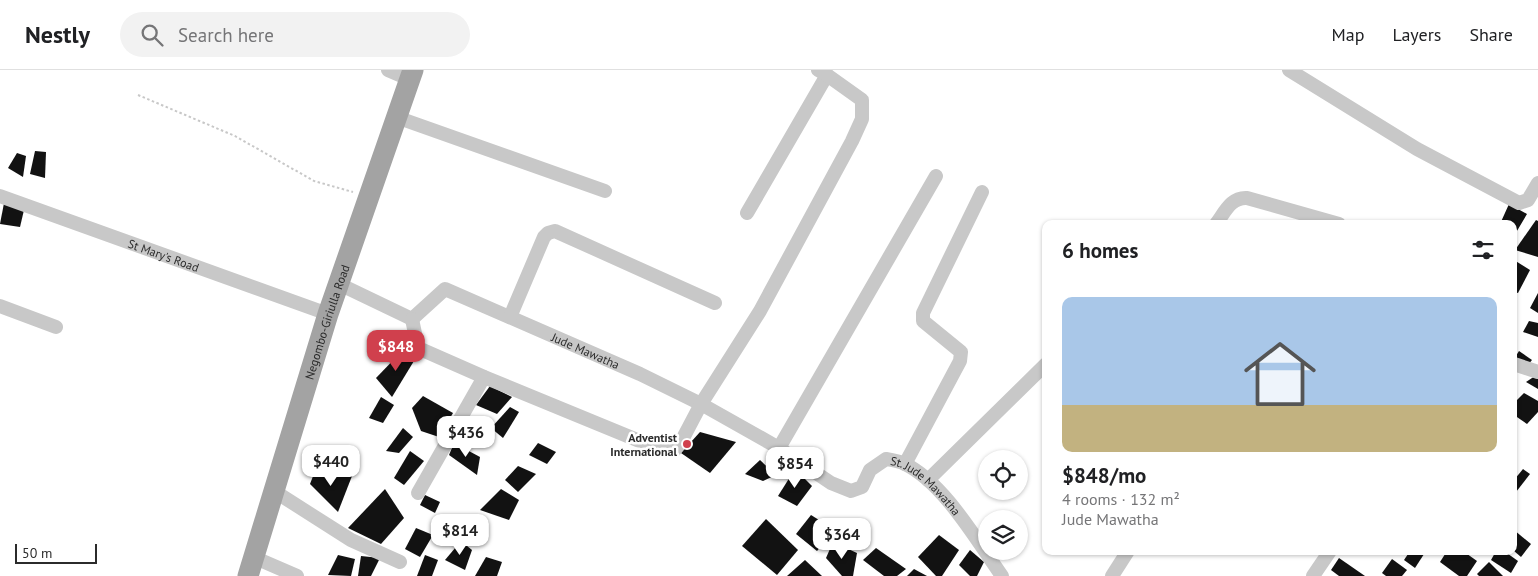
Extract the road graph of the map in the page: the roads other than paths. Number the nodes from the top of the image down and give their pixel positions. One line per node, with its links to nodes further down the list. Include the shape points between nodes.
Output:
1 (388, 70): 4 (street)
2 (1289, 70): 7 (street, via 1417,149 1519,203 1528,200)
3 (822, 72): 11 (street); 25 (street, via 862,100 862,119 760,311)
4 (411, 75): 5 (main road, Negombo-Giriulla Road)
5 (396, 117): 8 (street); 14 (main road, Negombo-Giriulla Road)
6 (936, 176): 26 (street)
7 (1538, 183)
8 (605, 191)
9 (982, 192): 27 (street, via 923,313 923,321 961,352 960,361)
10 (0, 196): 17 (street, St Mary's Road)
11 (747, 213)
12 (1219, 220): 13 (street, via 1239,198)
13 (1325, 220)
14 (339, 284): 17 (main road, Negombo-Giriulla Road); 19 (street)
15 (715, 303): 18 (street, via 555,231 544,237)
16 (0, 306): 20 (street)
17 (328, 314): 30 (main road, Negombo-Giriulla Road)
18 (510, 317): 19 (street, Jude Mawatha, via 444,289); 25 (street, Jude Mawatha)
19 (412, 319): 24 (street, via 418,348)
20 (56, 327)
21 (1517, 365): 23 (street)
22 (1042, 368): 28 (street)
23 (1538, 372)
24 (484, 377): 25 (street, via 664,451 674,451 681,442); 31 (street)
25 (700, 404): 26 (street, Jude Mawatha)
26 (779, 448): 29 (street, Jude Mawatha)
27 (905, 464): 28 (street, St. Jude Mawatha); 29 (street, St. Jude Mawatha, via 886,459 870,470 862,487 851,491)
28 (928, 480): 37 (street, St. Jude Mawatha, via 944,496)
29 (831, 483)
30 (274, 491): 34 (street, via 351,540); 35 (main road, Negombo-Giriulla Road)
31 (418, 493)
32 (1125, 555): 38 (street)
33 (1327, 555): 39 (street)
34 (400, 562)
35 (250, 567): 36 (street)
36 (296, 576)
37 (1002, 576)
38 (1112, 576)
39 (1313, 576)

